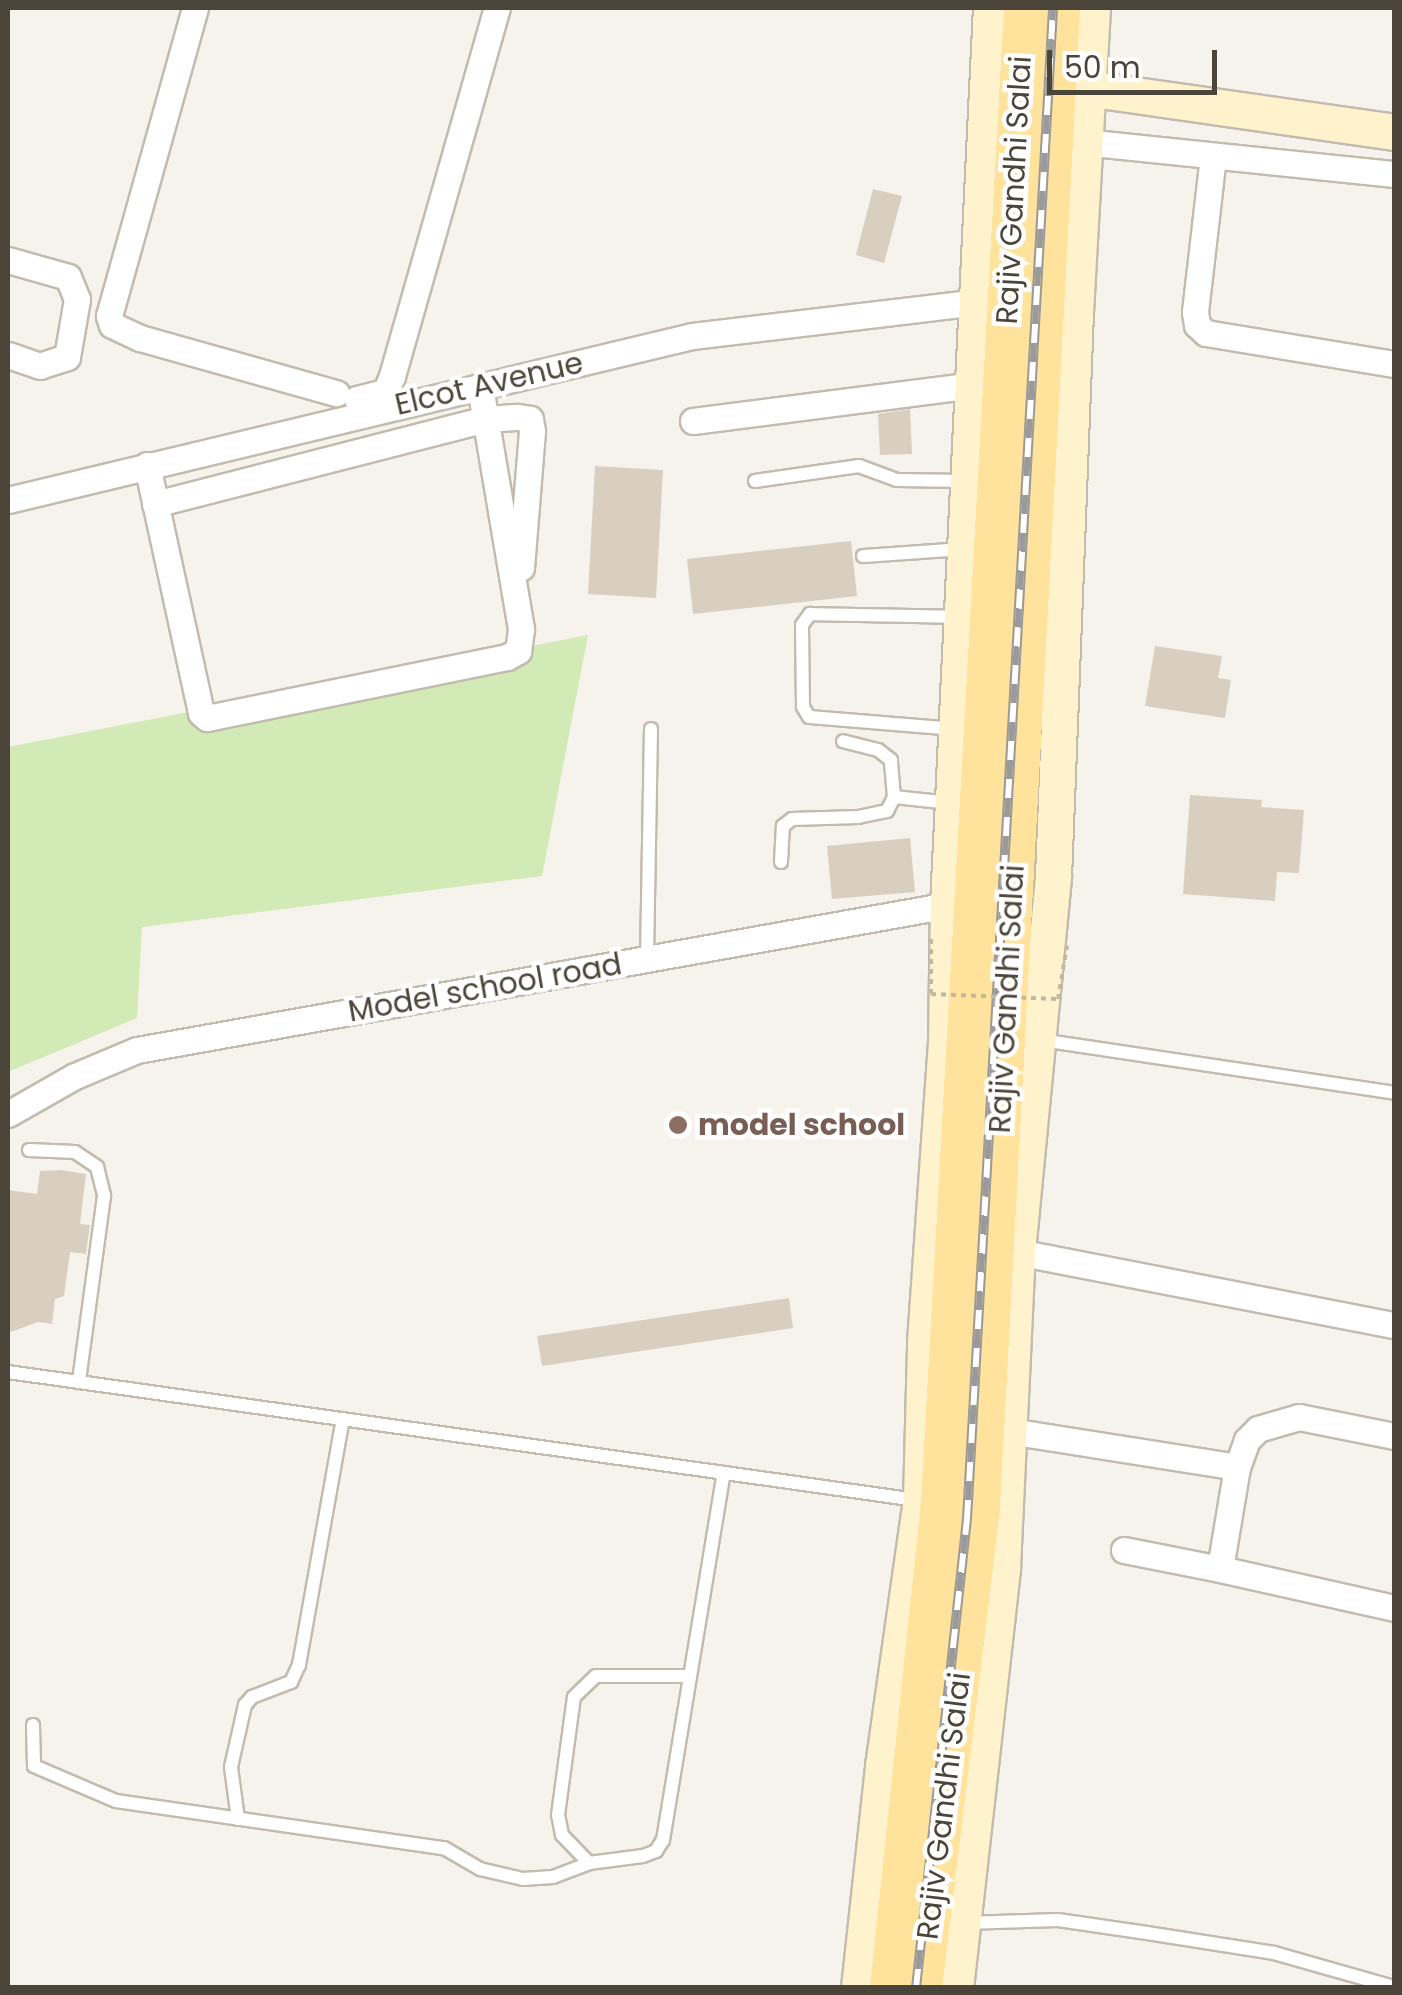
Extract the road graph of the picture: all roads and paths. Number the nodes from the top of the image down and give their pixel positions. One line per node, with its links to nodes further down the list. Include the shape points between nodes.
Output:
1 (195, 8): 18 (street, via 109,316 112,325)
2 (496, 8): 18 (street, via 392,376 378,396 366,400)
3 (991, 8): 13 (street)
4 (1024, 8): 22 (main road, Rajiv Gandhi Salai)
5 (1060, 8): 22 (main road, Rajiv Gandhi Salai)
6 (1092, 8): 7 (street)
7 (1086, 88): 8 (street); 9 (street)
8 (1394, 132)
9 (1084, 142): 10 (street); 36 (street)
10 (1214, 156): 11 (street); 15 (street, via 1194,312 1198,325 1206,332)
11 (1394, 174)
12 (8, 260): 14 (street, via 68,277 78,300 67,357 40,366)
13 (977, 302): 16 (street); 17 (street, Elcot Avenue, via 692,336)
14 (8, 355)
15 (1394, 364)
16 (974, 385): 20 (street); 24 (street)
17 (480, 386): 19 (street); 21 (street, Elcot Avenue)
18 (336, 393): 21 (street)
19 (486, 419): 27 (street); 30 (street); 30 (street, via 530,419)
20 (693, 421)
21 (326, 422): 23 (street, Elcot Avenue)
22 (1019, 429): 24 (main road, Rajiv Gandhi Salai)
23 (147, 465): 26 (street, Elcot Avenue); 27 (street)
24 (1001, 478): 25 (lane, via 896,480 859,466); 28 (street); 35 (main road, Rajiv Gandhi Salai); 40 (main road, Rajiv Gandhi Salai)
25 (755, 481)
26 (8, 500)
27 (155, 504): 30 (street, via 200,713 207,718 507,657 519,645)
28 (966, 549): 29 (lane); 31 (street)
29 (862, 556)
30 (518, 608)
31 (963, 617): 33 (street); 33 (lane, via 810,614 802,626 808,717)
32 (651, 729): 43 (lane)
33 (956, 729): 38 (street)
34 (842, 742): 37 (lane, via 891,760)
35 (1018, 785): 36 (lane); 48 (main road, Rajiv Gandhi Salai)
36 (1058, 785): 44 (street)
37 (894, 797): 38 (lane); 39 (lane, via 886,811 792,820 783,826)
38 (952, 803): 40 (street)
39 (781, 862)
40 (962, 902): 43 (street, Model school road); 57 (main road, Rajiv Gandhi Salai)
41 (931, 939): 42 (path, bridge, via 931,994 1058,999)
42 (1067, 946)
43 (647, 958): 46 (street, Model school road, via 137,1050)
44 (1038, 1040): 45 (lane); 48 (street)
45 (1394, 1094)
46 (8, 1114)
47 (29, 1150): 51 (lane, via 75,1152 97,1167 104,1196)
48 (1005, 1249): 49 (street); 53 (street); 69 (main road, Rajiv Gandhi Salai)
49 (1394, 1325)
50 (8, 1372): 51 (lane)
51 (78, 1382): 52 (lane)
52 (343, 1419): 56 (lane); 63 (lane, via 299,1665 291,1682 244,1705 231,1767)
53 (1010, 1431): 55 (street); 65 (street, via 1002,1567)
54 (1394, 1436): 55 (street, via 1299,1417 1278,1420 1247,1440)
55 (1238, 1467): 59 (street)
56 (724, 1473): 57 (lane); 61 (lane)
57 (931, 1502): 67 (street, via 882,1766); 68 (main road, Rajiv Gandhi Salai)
58 (1124, 1550): 59 (street)
59 (1220, 1568): 60 (street)
60 (1394, 1608)
61 (690, 1676): 64 (lane, via 663,1840 644,1856); 64 (lane, via 596,1676 574,1697 558,1815 562,1835)
62 (33, 1725): 63 (lane, via 34,1766 86,1791)
63 (238, 1819): 64 (lane, via 444,1848 480,1869 523,1879 553,1878)
64 (590, 1863)
65 (962, 1923): 66 (lane, via 1058,1920 1147,1933 1274,1953); 70 (street)
66 (1394, 1987)
67 (859, 1988)
68 (890, 1988)
69 (922, 1988)
70 (955, 1988)

